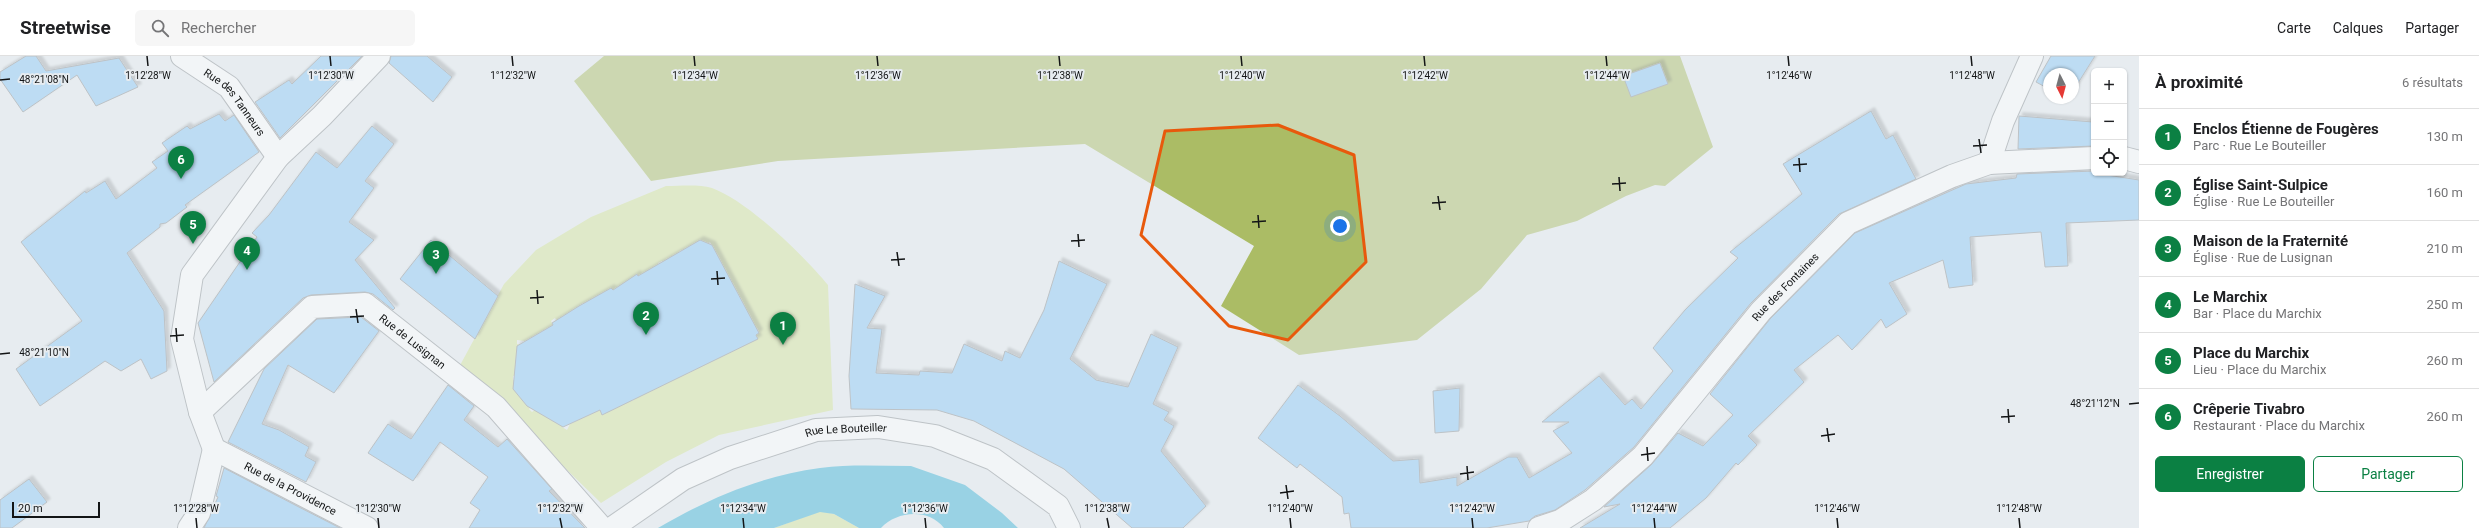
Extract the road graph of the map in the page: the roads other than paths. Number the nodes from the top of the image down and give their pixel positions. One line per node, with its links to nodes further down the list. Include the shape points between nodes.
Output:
1 (182, 56): 4 (street, Rue des Tanneurs, via 229,87)
2 (379, 56): 4 (street)
3 (2032, 56): 8 (street, via 2003,121)
4 (284, 152): 9 (street, via 192,275 182,339)
5 (2091, 158): 8 (street, Rue des Fontaines)
6 (2127, 159): 7 (street)
7 (2139, 162)
8 (1988, 163): 16 (street, Rue des Fontaines, via 1952,176 1848,223 1761,311 1642,456 1593,500 1560,521)
9 (200, 412): 10 (street); 13 (street, Rue de Lusignan, via 312,307 365,304 496,407)
10 (214, 449): 11 (street, via 199,513); 12 (street, Rue de la Providence)
11 (189, 528)
12 (367, 528)
13 (602, 528)
14 (612, 528): 15 (street, Rue Le Bouteiller, via 683,479 730,458 816,430 878,427 935,436 994,459 1058,506)
15 (1070, 528)
16 (1539, 528)

